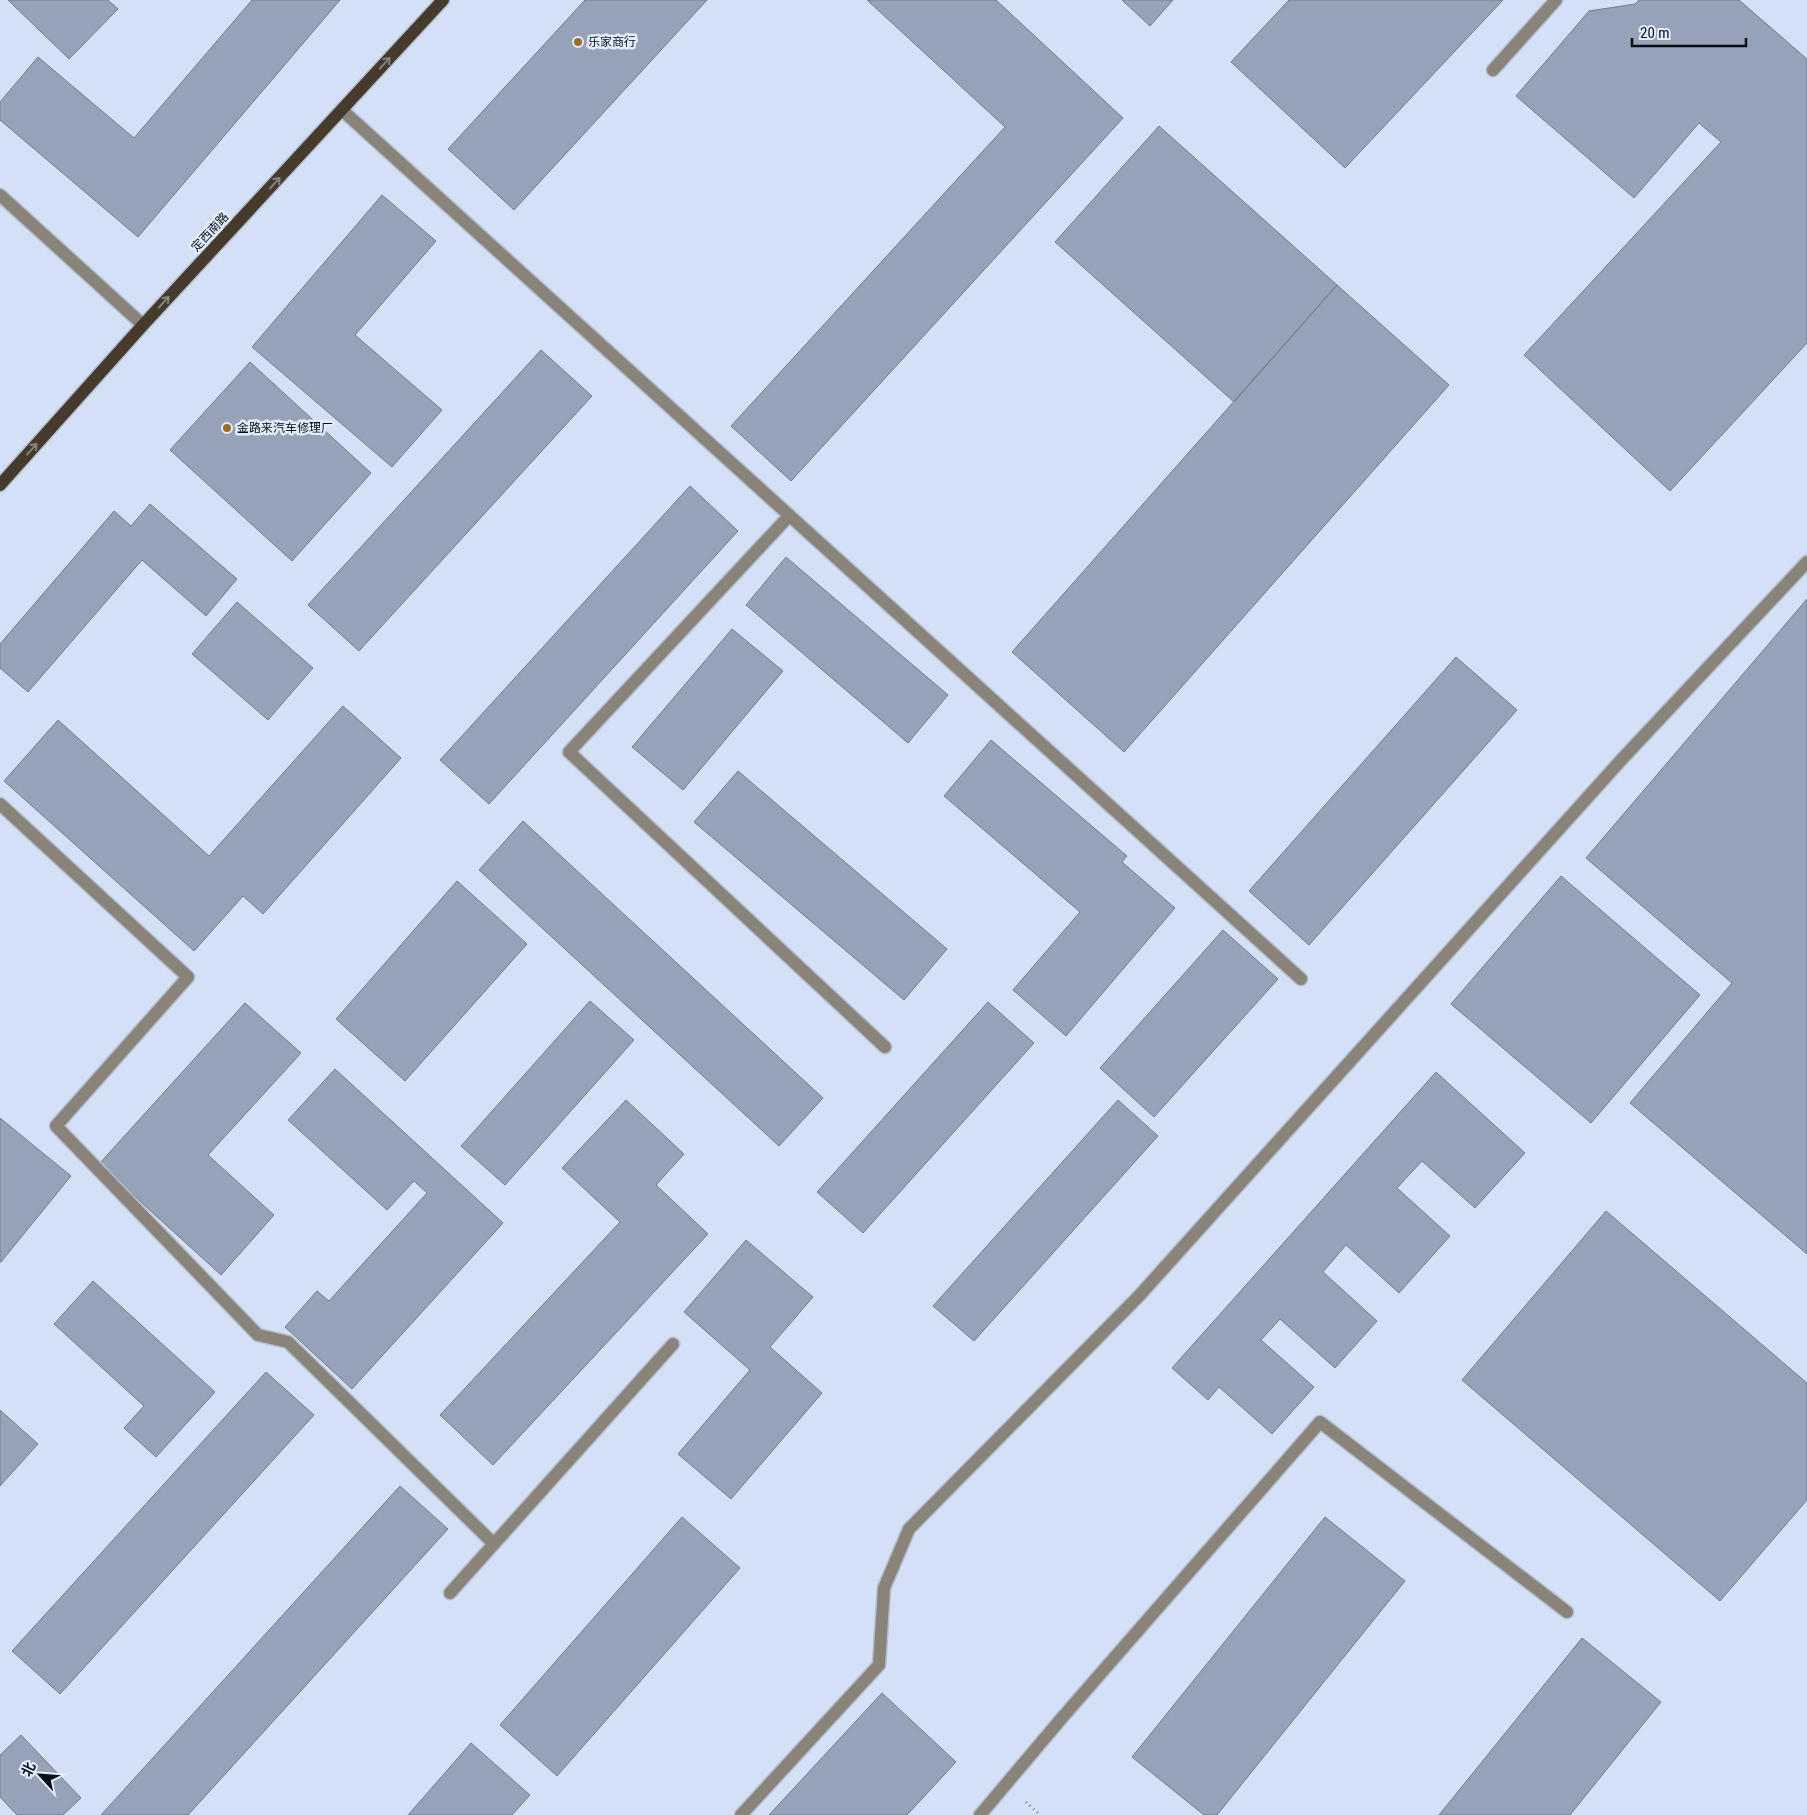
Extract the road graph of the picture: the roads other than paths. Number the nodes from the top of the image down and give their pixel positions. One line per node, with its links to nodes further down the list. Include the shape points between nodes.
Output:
1 (444, 0): 4 (main road, 定西南路, one-way to 1)
2 (1556, 0): 3 (street)
3 (1493, 70)
4 (342, 110): 6 (main road, 定西南路, one-way to 4); 8 (street)
5 (0, 195): 6 (street)
6 (144, 325): 7 (main road, 定西南路, one-way to 6)
7 (0, 485)
8 (790, 516): 11 (street); 12 (street, via 568,752)
9 (1807, 562): 17 (street, via 1623,758 1138,1297 909,1530 884,1588 879,1666)
10 (0, 804): 14 (street, via 188,977 56,1126 258,1335 288,1342)
11 (1301, 979)
12 (884, 1047)
13 (673, 1344): 14 (street)
14 (494, 1544): 15 (street)
15 (450, 1592)
16 (1566, 1612): 18 (street, via 1320,1422)
17 (741, 1815)
18 (980, 1815)

